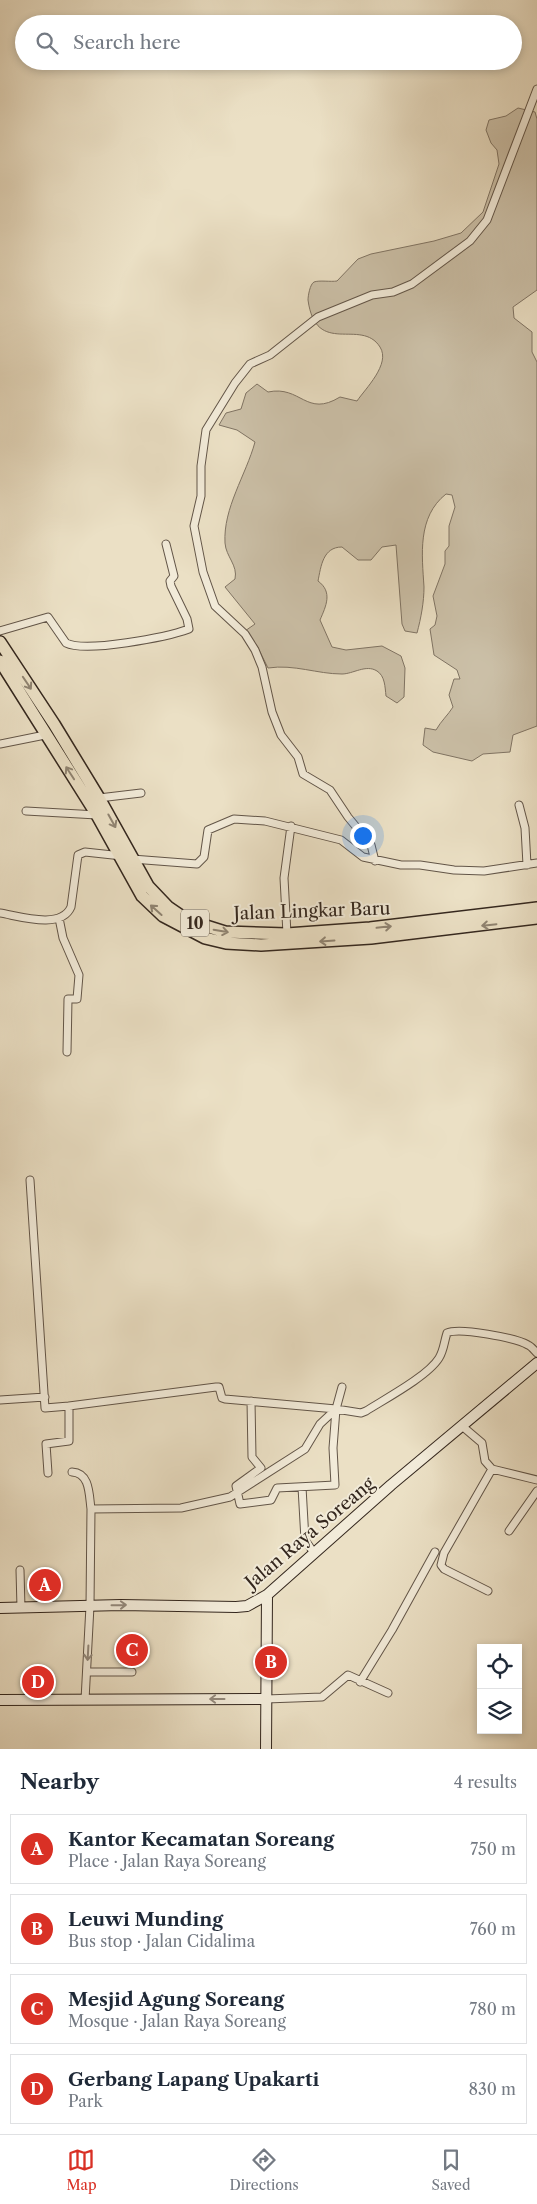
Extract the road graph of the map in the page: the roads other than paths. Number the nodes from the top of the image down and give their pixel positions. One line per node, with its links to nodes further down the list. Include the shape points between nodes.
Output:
1 (537, 89): 16 (street, via 487,220 470,241 412,284 393,292 372,295 318,317 270,355 250,364 206,430 201,496 194,526 212,600 245,634 255,650 275,720 298,757 303,774 330,790 371,845)
2 (166, 544): 3 (street, via 174,576 171,586 189,629 115,644 80,646 66,643 48,617)
3 (0, 631)
4 (0, 642): 9 (highway, Jalan Lingkar Baru / 10, one-way to 9)
5 (0, 660): 6 (highway, Jalan Lingkar Baru / 10)
6 (45, 735): 7 (street); 12 (highway, Jalan Lingkar Baru / 10, one-way to 6)
7 (0, 744)
8 (141, 793): 9 (street)
9 (99, 798): 15 (highway, Jalan Lingkar Baru / 10, one-way to 15)
10 (519, 805): 18 (street, via 525,828)
11 (26, 811): 12 (street)
12 (97, 815): 14 (highway, Jalan Lingkar Baru / 10)
13 (291, 826): 15 (street, via 234,819 208,830 204,857 197,864); 16 (street, via 341,840 364,858); 23 (street, via 284,878)
14 (120, 856): 15 (street); 21 (street, via 85,852 78,855 71,907); 22 (highway, Jalan Lingkar Baru / 10, one-way to 14, via 371,938 261,945 226,943 205,938 163,916 142,896)
15 (132, 859): 23 (highway, Jalan Lingkar Baru / 10, one-way to 23, via 156,896 187,920 225,932)
16 (375, 861): 18 (street, via 484,871)
17 (537, 864): 18 (street)
18 (527, 865)
19 (537, 908): 23 (highway, Jalan Lingkar Baru / 10, one-way to 19, via 370,928)
20 (0, 913): 21 (street, via 47,920)
21 (59, 918): 24 (street, via 63,938 79,975 77,999 68,1000)
22 (537, 918)
23 (287, 934)
24 (67, 1052)
25 (30, 1180): 29 (street)
26 (537, 1352): 33 (street, via 529,1345 514,1340 447,1332 445,1347 438,1360 394,1394 361,1413)
27 (537, 1363): 34 (main road, Jalan Raya Soreang)
28 (342, 1387): 33 (street)
29 (45, 1397): 30 (street); 32 (street, via 46,1409)
30 (0, 1400)
31 (251, 1401): 32 (street, via 222,1398 219,1387 211,1387); 33 (street); 40 (street, via 252,1457 261,1468 238,1484)
32 (69, 1406): 37 (street, via 69,1441 46,1444)
33 (336, 1413): 39 (street, via 333,1448 337,1483 333,1486); 40 (street, via 320,1424 305,1449)
34 (462, 1426): 35 (street, via 482,1442 485,1462); 45 (main road, Jalan Raya Soreang)
35 (492, 1469): 38 (street); 47 (street, via 441,1561 444,1569)
36 (72, 1472): 42 (street, via 85,1478)
37 (48, 1473)
38 (537, 1480)
39 (302, 1487): 40 (street, via 275,1489 271,1500 243,1504 240,1504); 45 (street, via 305,1540)
40 (237, 1491): 42 (street, via 222,1500 182,1508)
41 (537, 1491): 43 (street)
42 (91, 1509): 49 (street)
43 (509, 1531)
44 (435, 1552): 54 (street)
45 (314, 1553): 48 (main road, Jalan Raya Soreang)
46 (20, 1570): 51 (street)
47 (488, 1592)
48 (267, 1595): 49 (main road, Jalan Raya Soreang, one-way to 48, via 236,1607 247,1606); 56 (main road)
49 (90, 1606): 51 (main road, Jalan Raya Soreang); 52 (street, one-way to 52)
50 (0, 1608): 51 (main road, Jalan Raya Soreang)
51 (20, 1608)
52 (87, 1672): 53 (street); 58 (street)
53 (132, 1672)
54 (360, 1682): 55 (street); 56 (street, via 348,1675 322,1697)
55 (388, 1693)
56 (266, 1699): 58 (main road, one-way to 58); 59 (main road)
57 (0, 1700): 58 (main road)
58 (85, 1700)
59 (266, 1749)

